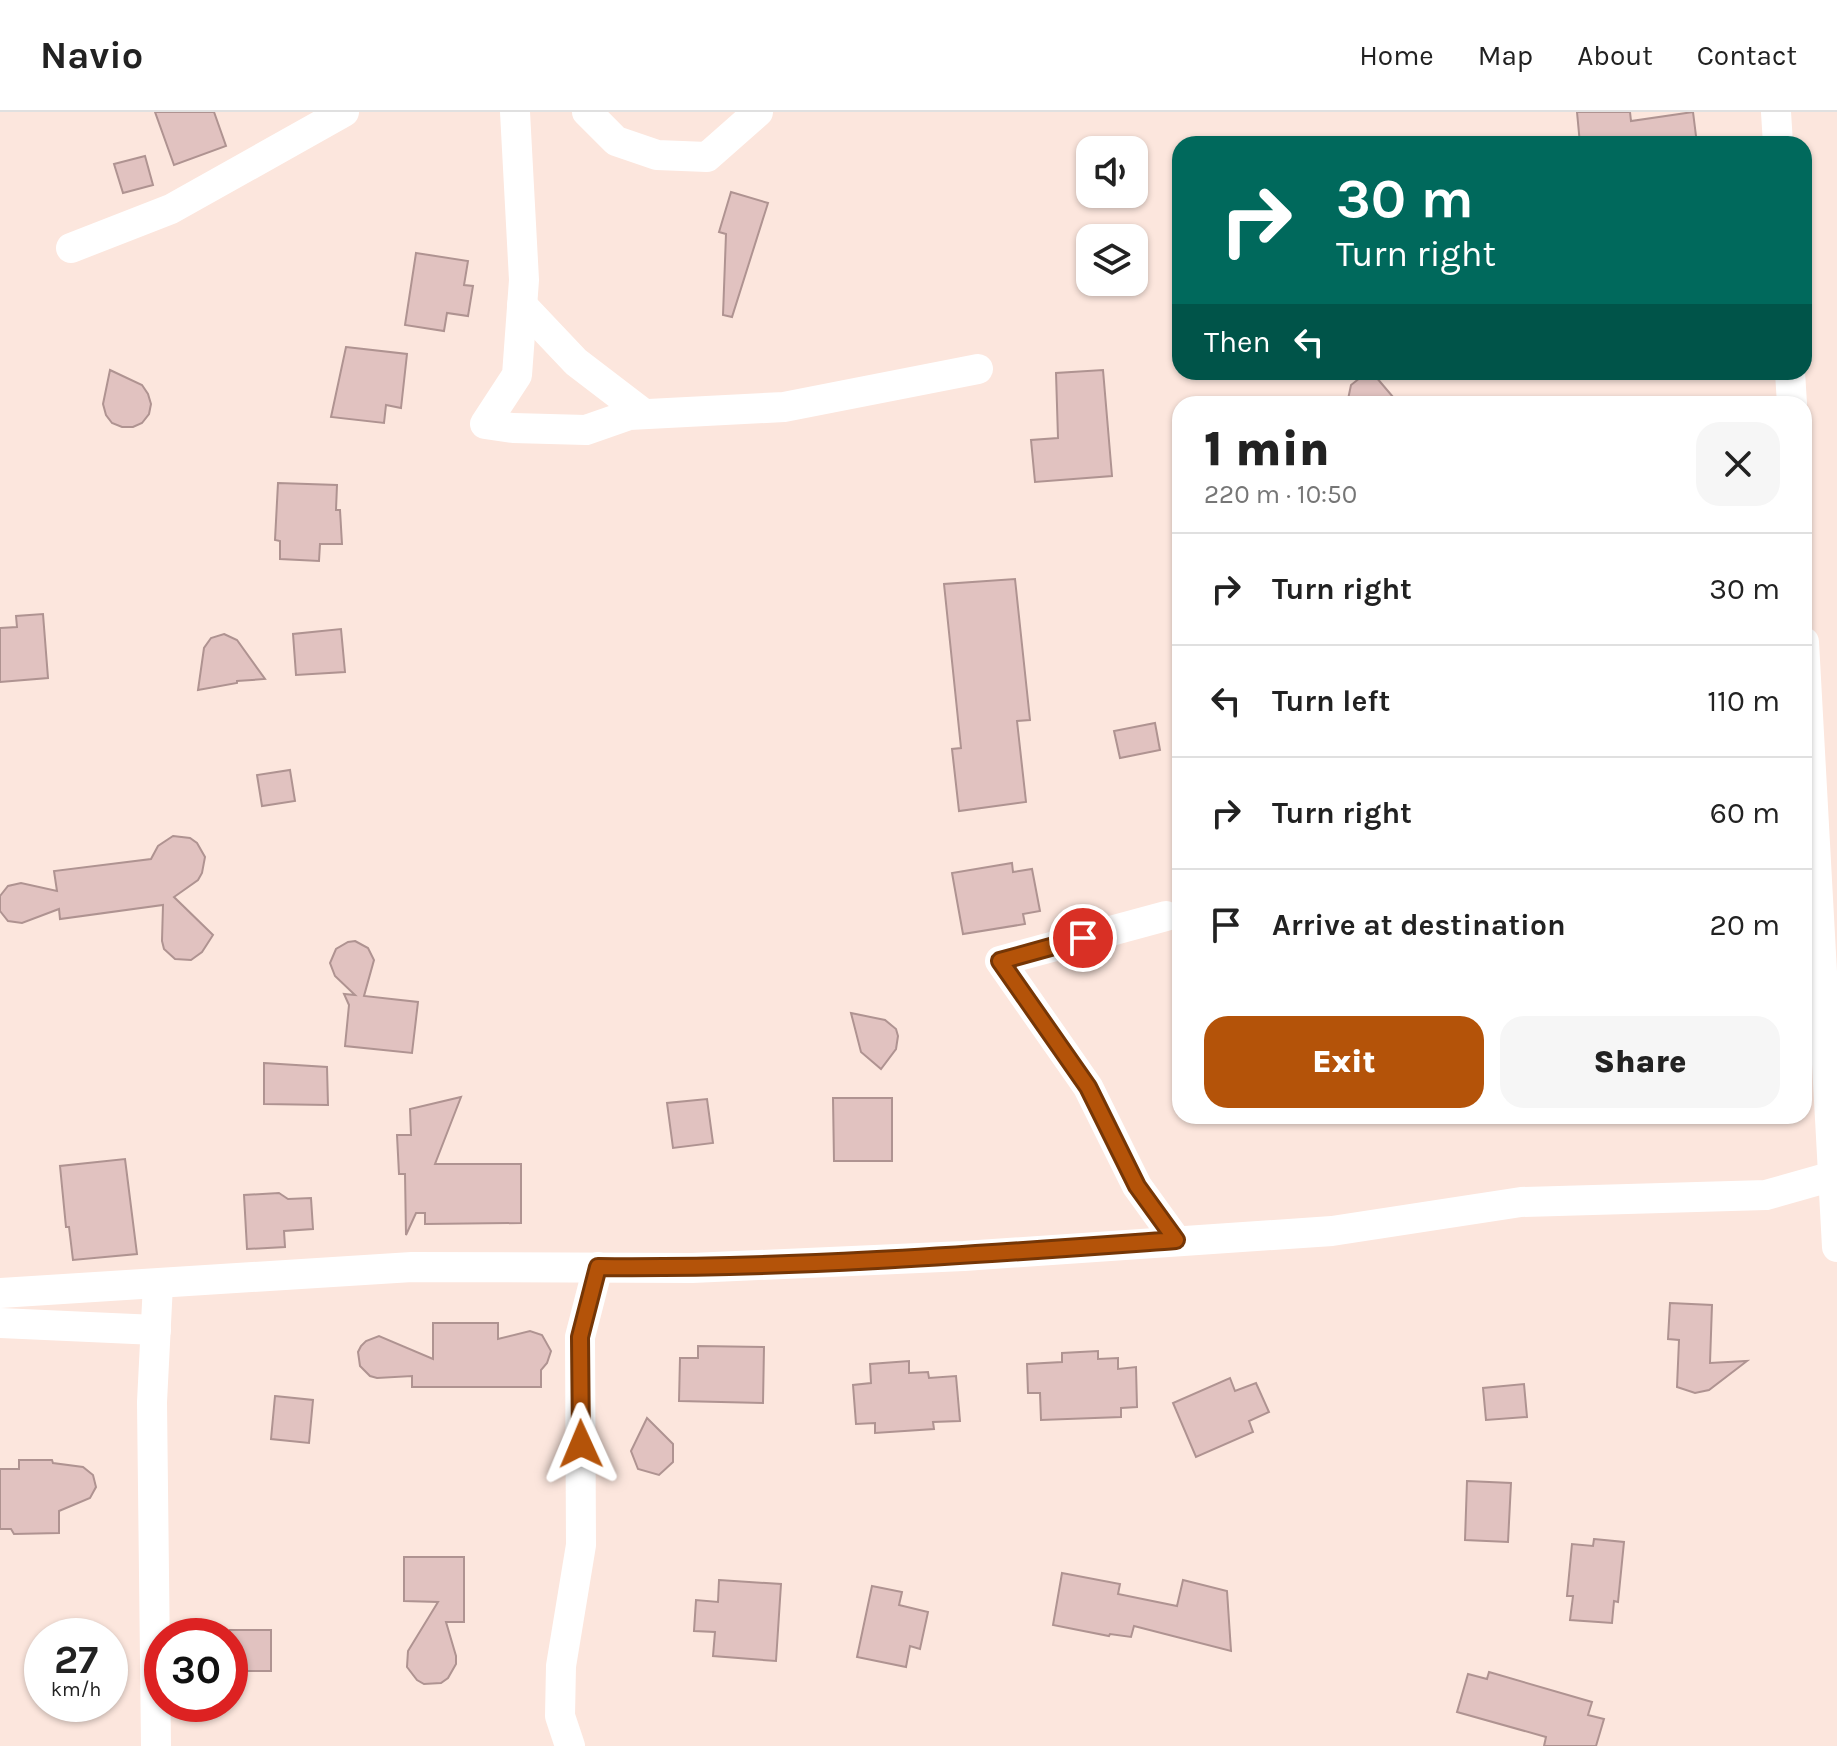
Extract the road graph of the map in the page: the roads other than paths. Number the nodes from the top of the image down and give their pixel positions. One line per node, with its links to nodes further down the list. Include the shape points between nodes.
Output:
1 (344, 112): 7 (street, via 171,209)
2 (515, 112): 8 (street)
3 (587, 112): 4 (street, via 616,141 657,155 707,157)
4 (758, 112)
5 (1776, 112): 6 (street)
6 (1778, 136)
7 (71, 248)
8 (522, 305): 10 (street, via 576,362); 10 (street, via 517,375 485,424 586,430)
9 (978, 369): 10 (street, via 784,407)
10 (644, 414)
11 (1812, 784): 13 (street)
12 (1166, 916): 14 (street, via 1000,961 1088,1087 1137,1186)
13 (1834, 1176): 14 (street, via 1766,1195 1521,1202 1332,1231); 15 (street)
14 (1176, 1240): 16 (street, via 964,1256)
15 (1837, 1247)
16 (598, 1267): 17 (street, via 412,1267); 22 (street, via 580,1337 581,1545 561,1666 560,1716)
17 (158, 1284): 18 (street); 20 (street)
18 (0, 1293)
19 (0, 1323): 20 (street)
20 (156, 1330): 21 (street)
21 (156, 1746)
22 (570, 1746)

